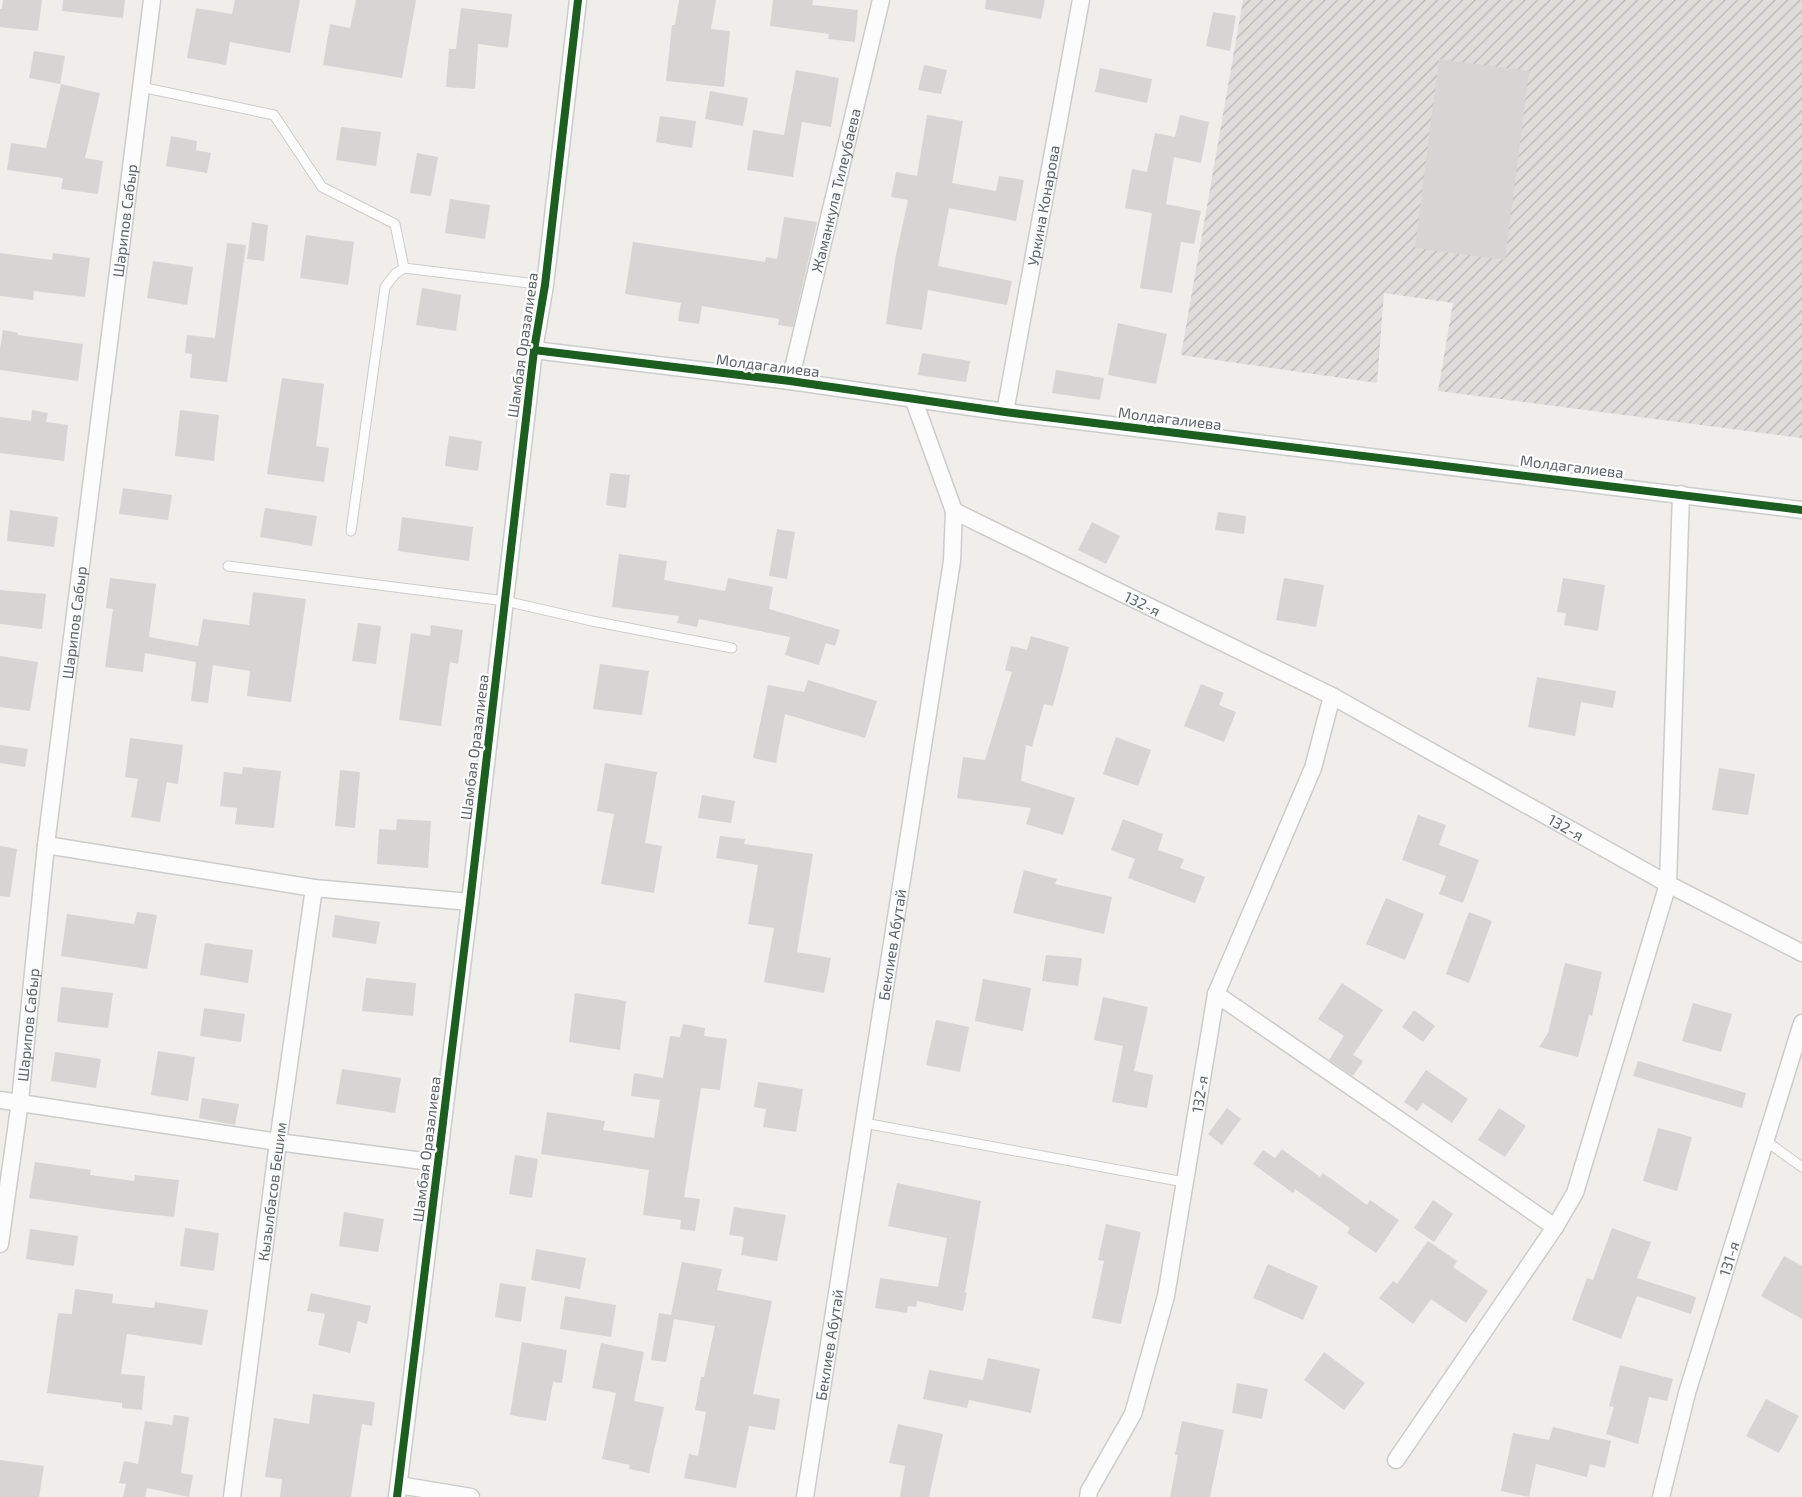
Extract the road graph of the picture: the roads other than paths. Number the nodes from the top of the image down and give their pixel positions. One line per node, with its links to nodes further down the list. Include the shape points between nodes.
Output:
1 (152, 0): 5 (street, Шарипов Сабыр)
2 (578, 0): 7 (street, Шамбая Оразалиева)
3 (881, 0): 9 (street, Жаманкула Тилеубаева)
4 (1082, 0): 11 (street, Уркина Конарова)
5 (141, 87): 6 (lane, via 274,115 322,188 395,224); 20 (street, Шарипов Сабыр)
6 (404, 268): 7 (lane); 15 (lane, via 385,287)
7 (545, 285): 8 (street, Шамбая Оразалиева)
8 (534, 350): 9 (street, Молдагалиева); 17 (street, Шамбая Оразалиева)
9 (790, 381): 10 (street, Молдагалиева)
10 (913, 398): 11 (street, Молдагалиева); 14 (street, Беклиев Абутай)
11 (1005, 412): 12 (street, Молдагалиева)
12 (1681, 494): 13 (street, Молдагалиева); 21 (street)
13 (1802, 510)
14 (954, 511): 19 (street, 132-я); 29 (street, Беклиев Абутай, via 952,561)
15 (351, 532)
16 (228, 566): 17 (lane)
17 (505, 601): 18 (lane); 23 (street, Шамбая Оразалиева)
18 (732, 648)
19 (1332, 696): 21 (street, 132-я); 25 (street, 132-я, via 1313,768)
20 (46, 845): 22 (street); 28 (street, Шарипов Сабыр)
21 (1668, 884): 24 (street, 132-я); 35 (street, via 1575,1193)
22 (314, 888): 23 (street); 31 (street, Кызылбасов Бешим)
23 (470, 902): 32 (street, Шамбая Оразалиева)
24 (1802, 953)
25 (1216, 994): 34 (street, 132-я); 35 (street)
26 (1802, 1023): 30 (street, 131-я)
27 (0, 1100): 28 (street)
28 (20, 1102): 31 (street); 36 (street, Шарипов Сабыр)
29 (864, 1122): 34 (lane); 41 (street, Беклиев Абутай)
30 (1766, 1141): 33 (lane); 43 (street, 131-я, via 1687,1393)
31 (278, 1142): 32 (street); 39 (street, Кызылбасов Бешим)
32 (438, 1164): 38 (street, Шамбая Оразалиева)
33 (1802, 1167)
34 (1184, 1182): 42 (street, 132-я, via 1166,1296 1132,1414)
35 (1555, 1227): 37 (street)
36 (0, 1244)
37 (1396, 1460)
38 (398, 1491): 40 (street)
39 (232, 1497)
40 (471, 1497)
41 (805, 1497)
42 (1088, 1497)
43 (1661, 1497)

